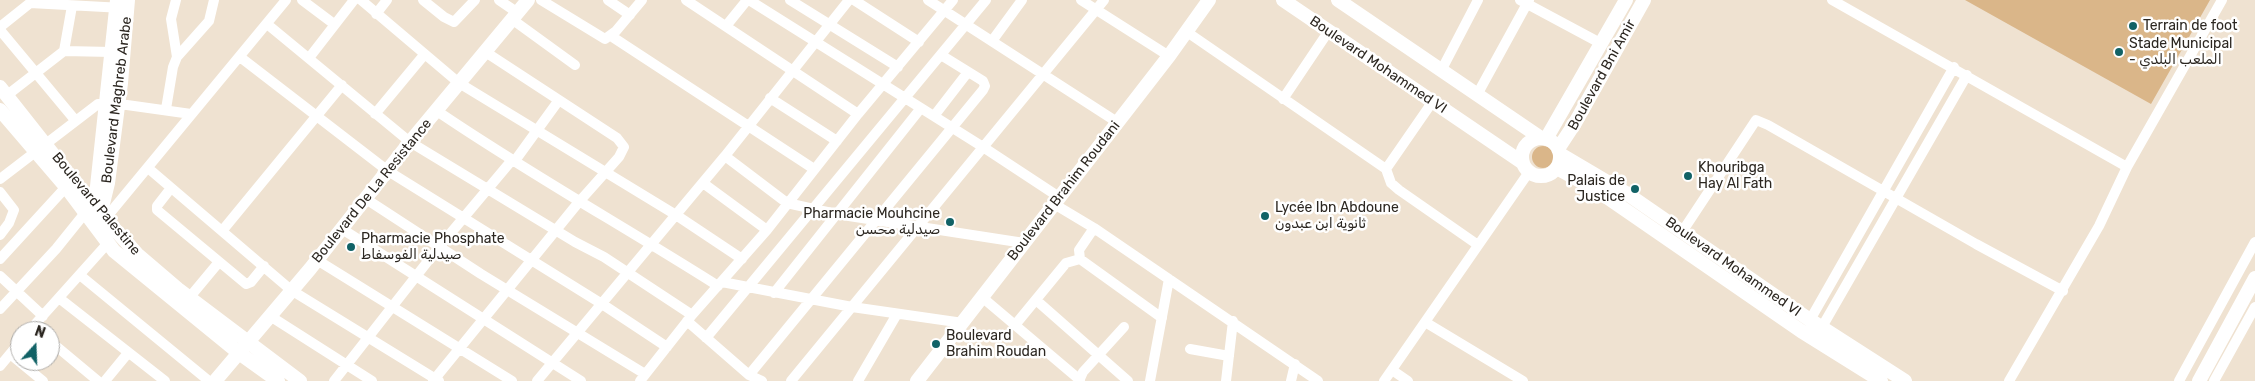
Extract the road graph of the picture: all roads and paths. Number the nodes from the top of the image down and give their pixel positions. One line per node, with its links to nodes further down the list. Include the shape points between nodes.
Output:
1 (176, 0): 63 (street, via 171,19)
2 (214, 0): 63 (street, via 205,28)
3 (286, 0): 43 (street)
4 (302, 0): 44 (street)
5 (354, 0): 44 (street)
6 (361, 0): 40 (street)
7 (387, 0): 40 (street)
8 (423, 0): 9 (street, via 454,22)
9 (475, 0)
10 (499, 0): 42 (street)
11 (528, 0): 42 (main road, Boulevard De La Resistance)
12 (541, 0): 51 (street, via 602,38)
13 (608, 0): 41 (street)
14 (642, 0): 41 (street)
15 (686, 0): 47 (street)
16 (748, 0): 47 (street); 53 (street)
17 (790, 0): 45 (street)
18 (849, 0): 45 (street)
19 (854, 0): 54 (street)
20 (928, 0): 39 (street)
21 (953, 0): 39 (street)
22 (986, 0): 46 (street)
23 (1022, 0): 52 (street)
24 (1081, 0): 38 (street)
25 (1104, 0): 38 (street)
26 (1210, 0): 49 (main road, Boulevard Brahim Roudani)
27 (1283, 0): 50 (main road, Boulevard Mohammed VI)
28 (1338, 0): 68 (main road)
29 (1478, 0): 68 (street)
30 (1626, 0): 55 (main road, Boulevard Bni Amir)
31 (1644, 0): 106 (main road, Boulevard Bni Amir)
32 (1832, 0): 67 (street)
33 (2222, 0): 110 (street)
34 (1525, 1): 55 (street); 78 (street)
35 (30, 2): 37 (street); 48 (street)
36 (122, 4): 37 (street); 57 (main road, Boulevard Maghreb Arabe); 84 (main road, Boulevard Maghreb Arabe)
37 (72, 6): 56 (street)
38 (1096, 9): 61 (street); 72 (street)
39 (944, 10): 46 (street); 54 (street)
40 (376, 14): 59 (street)
41 (630, 15): 51 (street)
42 (515, 16): 58 (main road, Boulevard De La Resistance); 65 (street)
43 (267, 24): 62 (street); 64 (street)
44 (334, 24): 64 (street)
45 (829, 24): 53 (street); 66 (street)
46 (966, 24): 52 (street); 60 (street)
47 (726, 26): 69 (street)
48 (0, 29): 70 (street)
49 (1187, 32): 61 (main road, Boulevard Brahim Roudani); 81 (street)
50 (1328, 32): 81 (street); 83 (main road, Boulevard Mohammed VI)
51 (611, 36): 96 (street)
52 (992, 41): 72 (street)
53 (814, 42): 69 (street); 76 (street)
54 (919, 42): 66 (street)
55 (1602, 44): 100 (main road, Boulevard Bni Amir)
56 (64, 51): 57 (street); 70 (street)
57 (112, 52): 84 (main road, Boulevard Maghreb Arabe)
58 (487, 53): 74 (main road, Boulevard De La Resistance); 82 (street)
59 (424, 55): 74 (street); 90 (street)
60 (941, 55): 71 (street); 80 (street)
61 (1169, 56): 95 (main road, Boulevard Brahim Roudani)
62 (240, 57): 89 (street); 92 (street)
63 (177, 58): 86 (street, via 170,76)
64 (309, 58): 75 (street)
65 (575, 65)
66 (898, 67): 76 (street)
67 (1954, 67): 73 (street); 99 (street)
68 (1442, 69): 78 (main road)
69 (792, 70): 79 (street); 91 (street)
70 (36, 72): 77 (street); 94 (street)
71 (968, 72): 93 (street); 97 (street, via 983,81 984,88)
72 (1043, 74): 95 (street); 104 (street)
73 (1967, 75): 103 (street); 110 (street)
74 (459, 83): 88 (main road, Boulevard De La Resistance); 98 (street)
75 (342, 85): 90 (street); 92 (street)
76 (882, 85): 80 (street); 91 (street)
77 (3, 91): 105 (main road, Boulevard Palestine)
78 (1478, 93): 100 (main road)
79 (770, 98): 96 (street); 101 (street)
80 (904, 98): 85 (street); 130 (street)
81 (1282, 99): 115 (street)
82 (559, 100): 98 (street); 117 (street, via 624,144 621,154)
83 (1433, 101): 112 (main road, Boulevard Mohammed VI); 115 (street)
84 (112, 104): 86 (street); 94 (street, via 94,106); 133 (main road, Boulevard Maghreb Arabe, via 108,183)
85 (921, 108): 93 (street); 131 (street)
86 (166, 109): 89 (street)
87 (0, 110): 105 (main road, Boulevard Palestine)
88 (437, 111): 102 (main road, Boulevard De La Resistance); 108 (street)
89 (191, 114): 111 (street)
90 (375, 114): 102 (street)
91 (858, 114): 101 (street)
92 (317, 116): 116 (street); 139 (street)
93 (934, 116): 97 (street)
94 (75, 120): 105 (street)
95 (1117, 122): 127 (main road, Boulevard Brahim Roudani)
96 (749, 125): 107 (street); 114 (street)
97 (952, 128): 104 (street); 135 (street)
98 (538, 129): 108 (street); 117 (street)
99 (1915, 138): 103 (street); 124 (street)
100 (1544, 139): 106 (main road); 112 (main road, via 1532,141 1524,148)
101 (837, 141): 114 (street)
102 (410, 142): 116 (main road, Boulevard De La Resistance); 122 (street)
103 (1927, 146): 126 (street)
104 (983, 147): 127 (street); 136 (street)
105 (42, 148): 118 (street); 120 (main road, Boulevard Palestine); 133 (main road, Boulevard Palestine)
106 (1559, 151): 113 (main road); 142 (main road, Boulevard Mohammed VI)
107 (725, 156): 119 (street); 129 (street)
108 (513, 161): 122 (street); 128 (street)
109 (0, 164): 118 (street)
110 (2128, 167): 168 (street)
111 (148, 168): 121 (street); 133 (street)
112 (1526, 168): 113 (main road, via 1544,176); 148 (street)
113 (1557, 168): 241 (main road, Boulevard Mohammed VI)
114 (814, 169): 129 (street)
115 (1386, 170): 148 (street, via 1391,183 1399,190)
116 (388, 171): 125 (main road, Boulevard De La Resistance); 134 (street)
117 (605, 172): 128 (street); 132 (street)
118 (4, 176)
119 (703, 183): 132 (street); 141 (street)
120 (66, 187): 133 (main road, Boulevard Palestine); 151 (street)
121 (171, 188): 139 (street); 155 (street, via 157,210)
122 (489, 189): 134 (street); 140 (street)
123 (0, 192): 143 (street, via 14,210)
124 (1884, 192): 126 (street); 142 (street, via 1756,120); 190 (street)
125 (366, 199): 138 (main road, Boulevard De La Resistance); 149 (street)
126 (1897, 200): 168 (street); 190 (street)
127 (1056, 201): 137 (street); 145 (main road, Boulevard Brahim Roudani)
128 (578, 203): 140 (street); 147 (street)
129 (787, 203): 130 (street); 141 (street)
130 (815, 208): 131 (street); 164 (street)
131 (836, 214): 135 (street); 169 (street)
132 (676, 215): 147 (street); 150 (street)
133 (95, 217): 146 (main road, Boulevard Palestine); 167 (street, via 56,249); 171 (main road, Boulevard Palestine)
134 (463, 218): 149 (street); 154 (street)
135 (877, 219): 136 (street); 173 (street)
136 (917, 226): 145 (street); 176 (street)
137 (1094, 228): 153 (street, via 1079,250); 162 (street)
138 (342, 229): 152 (main road, Boulevard De La Resistance); 160 (street)
139 (222, 230): 156 (street)
140 (556, 230): 154 (street); 157 (street)
141 (767, 230): 150 (street)
142 (1682, 232): 190 (main road, Boulevard Mohammed VI)
143 (0, 235)
144 (2255, 242): 244 (street)
145 (1024, 243): 172 (main road, Boulevard Brahim Roudani)
146 (107, 244): 159 (street); 202 (main road, Boulevard Palestine)
147 (652, 244): 157 (street); 163 (street)
148 (1478, 245): 188 (street)
149 (440, 247): 160 (street); 166 (street)
150 (742, 259): 163 (street)
151 (0, 260)
152 (317, 260): 165 (main road, Boulevard De La Resistance); 177 (street)
153 (1080, 260): 174 (street, via 1066,263); 184 (street)
154 (532, 261): 166 (street); 175 (street)
155 (219, 262): 156 (street, via 246,284); 171 (street)
156 (264, 266): 165 (street)
157 (628, 272): 175 (street); 183 (street)
158 (0, 276): 167 (street)
159 (81, 276): 170 (street); 220 (street)
160 (416, 277): 177 (street); 185 (street)
161 (2255, 278): 245 (main road)
162 (1169, 279): 184 (street); 187 (street)
163 (720, 284): 164 (street); 183 (street)
164 (749, 288): 169 (street); 195 (street)
165 (291, 290): 182 (main road, Boulevard De La Resistance); 194 (street)
166 (509, 290): 185 (street); 193 (street)
167 (16, 291): 179 (street); 181 (street)
168 (2063, 291): 243 (street)
169 (774, 293): 173 (street)
170 (60, 298): 181 (street); 201 (street)
171 (190, 298): 196 (main road, Boulevard Palestine)
172 (983, 298): 189 (main road, Boulevard Brahim Roudani); 191 (street)
173 (811, 299): 176 (street); 212 (street)
174 (1036, 300): 191 (street); 204 (street)
175 (602, 304): 193 (street); 197 (street)
176 (852, 306): 180 (street); 230 (street)
177 (392, 307): 194 (street); 198 (street)
178 (2255, 307): 246 (street)
179 (0, 309)
180 (897, 314): 189 (street); 231 (street)
181 (43, 316): 186 (street)
182 (270, 316): 196 (main road, Boulevard De La Resistance); 207 (street)
183 (690, 318): 195 (street); 197 (street)
184 (1162, 318): 234 (street)
185 (484, 320): 198 (street); 206 (street)
186 (40, 321)
187 (1233, 321): 205 (street); 208 (street)
188 (1425, 322): 210 (street); 240 (street)
189 (963, 323): 232 (main road, Boulevard Brahim Roudani)
190 (1816, 323): 242 (main road, Boulevard Mohammed VI)
191 (1015, 325): 214 (street)
192 (1124, 326): 204 (street)
193 (576, 333): 206 (street); 213 (street)
194 (368, 337): 207 (street); 215 (street)
195 (706, 338): 212 (street)
196 (249, 342): 202 (main road, Boulevard De La Resistance); 223 (main road, Boulevard Palestine)
197 (667, 347): 213 (street)
198 (459, 348): 215 (street); 226 (street)
199 (60, 349): 217 (street)
200 (1190, 349): 205 (street)
201 (128, 353): 218 (street); 219 (street)
202 (239, 353): 221 (main road, Boulevard De La Resistance); 222 (main road, Boulevard Palestine)
203 (10, 354): 209 (street)
204 (1098, 354): 214 (street); 233 (street)
205 (1229, 356): 235 (street)
206 (552, 363): 227 (street); 228 (street)
207 (347, 364): 224 (street); 225 (street)
208 (1295, 364): 236 (street); 237 (street)
209 (0, 366)
210 (1392, 370): 238 (street); 239 (street)
211 (31, 371): 216 (street)
212 (749, 375): 229 (street)
213 (643, 378)
214 (1077, 378)
215 (435, 380)
216 (43, 381)
217 (98, 381)
218 (105, 381)
219 (164, 381)
220 (209, 381)
221 (215, 381)
222 (278, 381)
223 (300, 381)
224 (334, 381)
225 (372, 381)
226 (512, 381)
227 (537, 381)
228 (581, 381)
229 (762, 381)
230 (791, 381)
231 (858, 381)
232 (917, 381)
233 (1128, 381)
234 (1150, 381)
235 (1226, 381)
236 (1291, 381)
237 (1318, 381)
238 (1384, 381)
239 (1408, 381)
240 (1523, 381)
241 (1881, 381)
242 (1905, 381)
243 (2009, 381)
244 (2179, 381)
245 (2199, 381)
246 (2214, 381)

